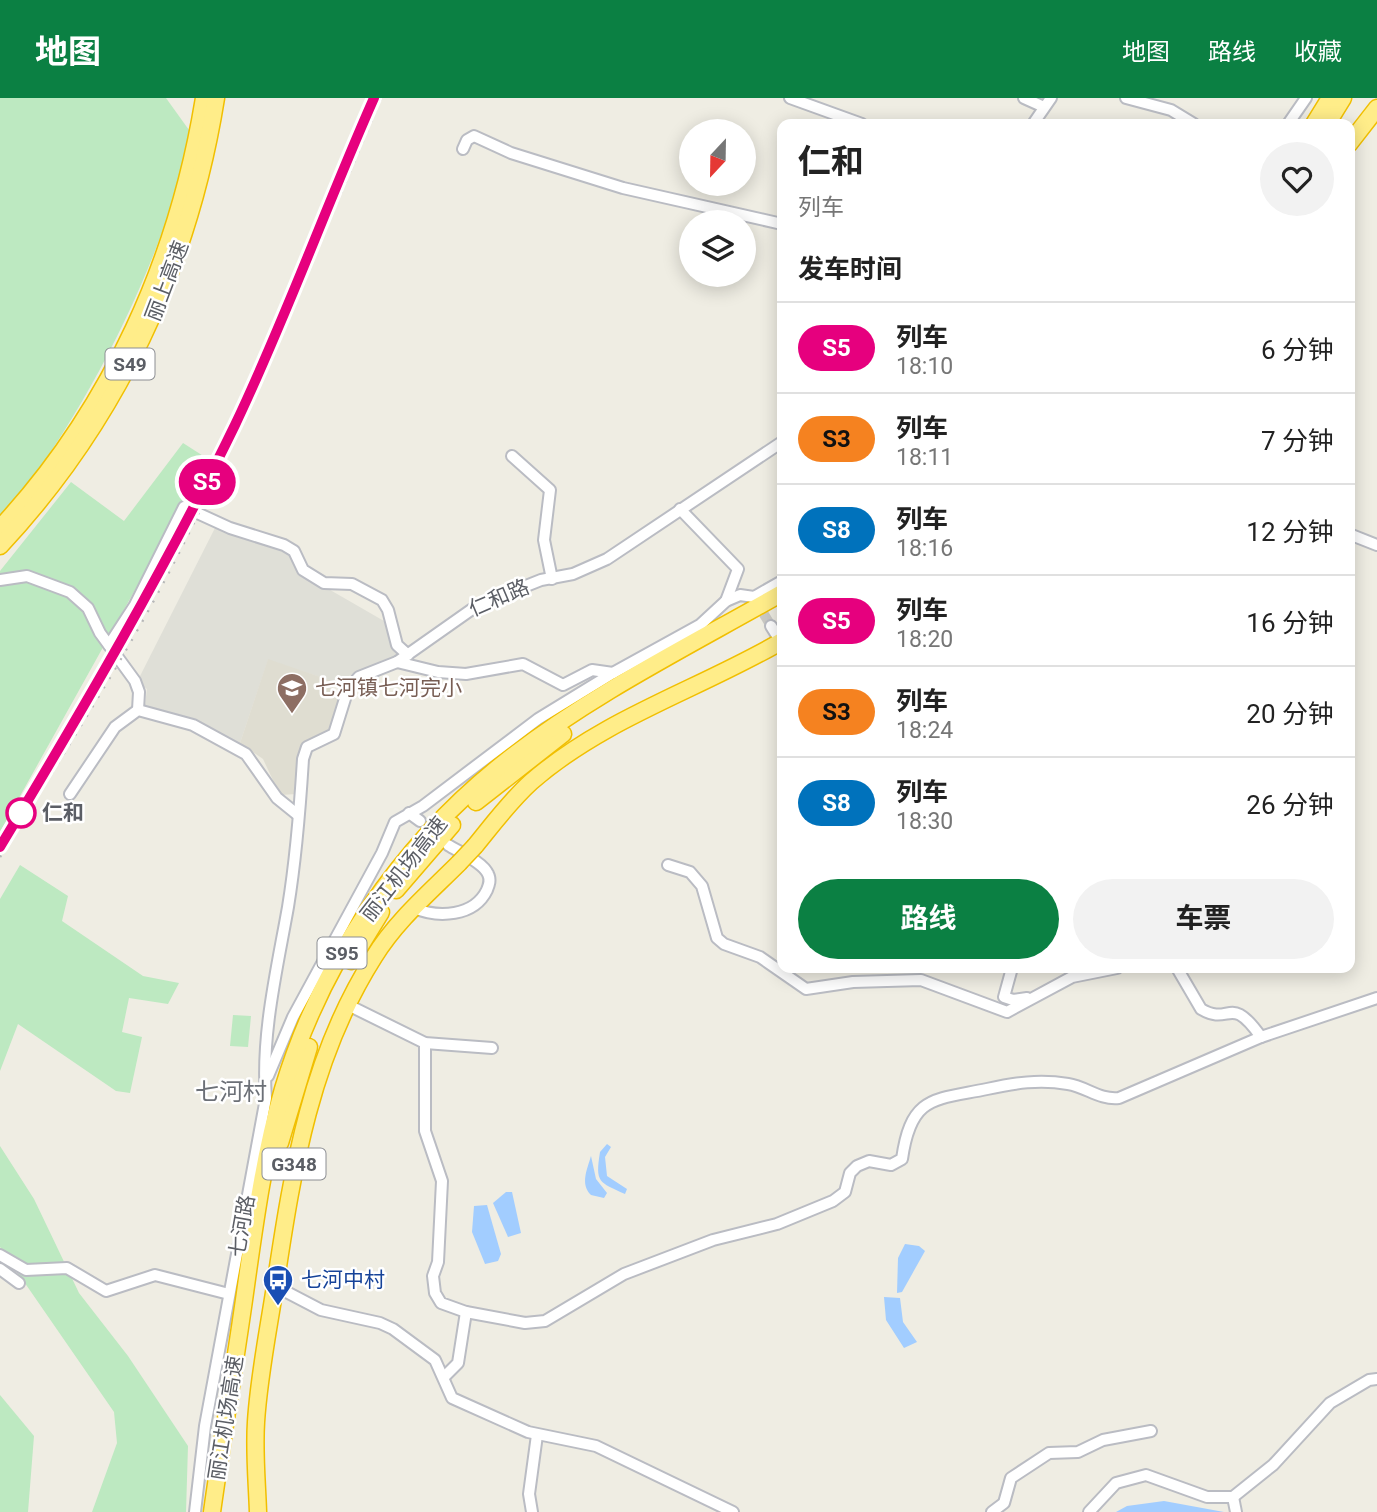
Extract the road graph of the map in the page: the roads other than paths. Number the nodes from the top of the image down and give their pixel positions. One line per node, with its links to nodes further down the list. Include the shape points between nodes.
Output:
1 (204, 98): 19 (highway, 丽上高速 / S49)
2 (216, 98): 19 (highway, 丽上高速 / S49)
3 (790, 98): 11 (street)
4 (1024, 98): 9 (street)
5 (1126, 98): 13 (street)
6 (1306, 98): 14 (street)
7 (1331, 98): 15 (highway)
8 (1343, 98): 16 (highway)
9 (1048, 103): 12 (street)
10 (1377, 108): 17 (highway)
11 (848, 119)
12 (1037, 119)
13 (1178, 119)
14 (1291, 119)
15 (1317, 119)
16 (1330, 119)
17 (1355, 136)
18 (463, 149): 20 (street, via 474,136 511,153 623,188)
19 (201, 152): 24 (highway, 丽上高速 / S49, via 161,266 125,349 62,452); 27 (highway, 丽上高速 / S49, via 173,270 131,363 72,459)
20 (777, 224)
21 (777, 445): 23 (street, 仁和路)
22 (512, 456): 28 (street, via 550,490 544,540)
23 (680, 509): 28 (street, 仁和路, via 607,559); 32 (street, via 738,569)
24 (0, 528)
25 (1355, 536): 26 (street)
26 (1377, 544)
27 (0, 546)
28 (552, 579): 38 (street, 仁和路, via 478,605)
29 (0, 580): 37 (street, via 27,576 70,592 85,605)
30 (777, 584): 32 (street, via 754,597 740,595)
31 (777, 596): 73 (highway, 丽江机场高速 / S95, via 573,714 505,762 419,844 357,929 305,1028 275,1120 258,1198)
32 (726, 601): 40 (street, via 700,625)
33 (777, 608): 74 (highway, 丽江机场高速 / S95, via 579,723 512,771 427,851 366,935 316,1032 285,1123 269,1200)
34 (771, 626): 35 (street)
35 (777, 635)
36 (777, 644): 48 (highway, G348, bridge, via 604,730 554,764 520,792)
37 (109, 645): 38 (street, via 135,605 184,507 284,545 294,551 303,570 324,583 352,584 382,600 397,645); 41 (street, via 135,681)
38 (408, 655): 39 (street, 仁和路)
39 (397, 662): 40 (street, via 463,674 523,664 563,685 592,670); 44 (street, 仁和路, via 356,680 348,689 334,734 307,747)
40 (613, 673): 43 (street, via 538,719)
41 (138, 710): 42 (street, via 114,727); 44 (street, via 193,725 246,754 277,798)
42 (70, 794)
43 (409, 813): 45 (street); 60 (street, via 392,826 299,1007)
44 (298, 815): 60 (street, 七河路)
45 (420, 821)
46 (448, 845): 48 (street, via 486,871 490,880 486,891 476,904 458,912 436,914)
47 (668, 866): 49 (street, via 690,872 702,886 717,938)
48 (414, 908): 56 (highway, G348, via 377,952)
49 (777, 970)
50 (782, 973): 54 (street, via 802,988 816,990 853,982 921,980 1004,1012)
51 (1010, 973): 54 (street, via 1005,999)
52 (1092, 973): 54 (street, via 1072,977)
53 (1180, 973): 57 (street, via 1201,1009 1214,1014 1239,1013)
54 (1036, 996)
55 (1377, 998): 57 (street)
56 (348, 1005): 58 (street); 64 (highway, G348, via 305,1117)
57 (1261, 1037): 66 (street, via 1119,1098 1102,1098 1067,1084 1026,1080 940,1096 912,1121 902,1159 891,1165 869,1161 856,1166 845,1192 833,1202 624,1274 545,1321 525,1323)
58 (425, 1043): 59 (street); 66 (street, via 425,1131 442,1181 435,1293 441,1303)
59 (492, 1048)
60 (265, 1086): 65 (street, 七河路)
61 (0, 1255): 65 (street, via 26,1270 67,1268 106,1291 162,1276)
62 (0, 1269): 63 (street)
63 (19, 1283)
64 (275, 1286): 67 (street, via 321,1310 387,1326 431,1356); 75 (highway, G348, via 256,1420)
65 (229, 1294): 72 (street, 七河路)
66 (466, 1312): 67 (street, via 458,1363)
67 (444, 1377): 70 (street, via 452,1398)
68 (1377, 1378): 71 (street, via 1330,1403 1273,1465)
69 (1151, 1431): 78 (street, via 1103,1440 1078,1452 1049,1453 1011,1478 1004,1503)
70 (537, 1435): 76 (street, via 529,1494); 77 (street, via 596,1446)
71 (1233, 1497): 79 (street, via 1207,1497 1146,1475 1116,1483); 80 (street)
72 (195, 1512)
73 (212, 1512)
74 (223, 1512)
75 (258, 1512)
76 (532, 1512)
77 (733, 1512)
78 (992, 1512)
79 (1089, 1512)
80 (1236, 1512)

